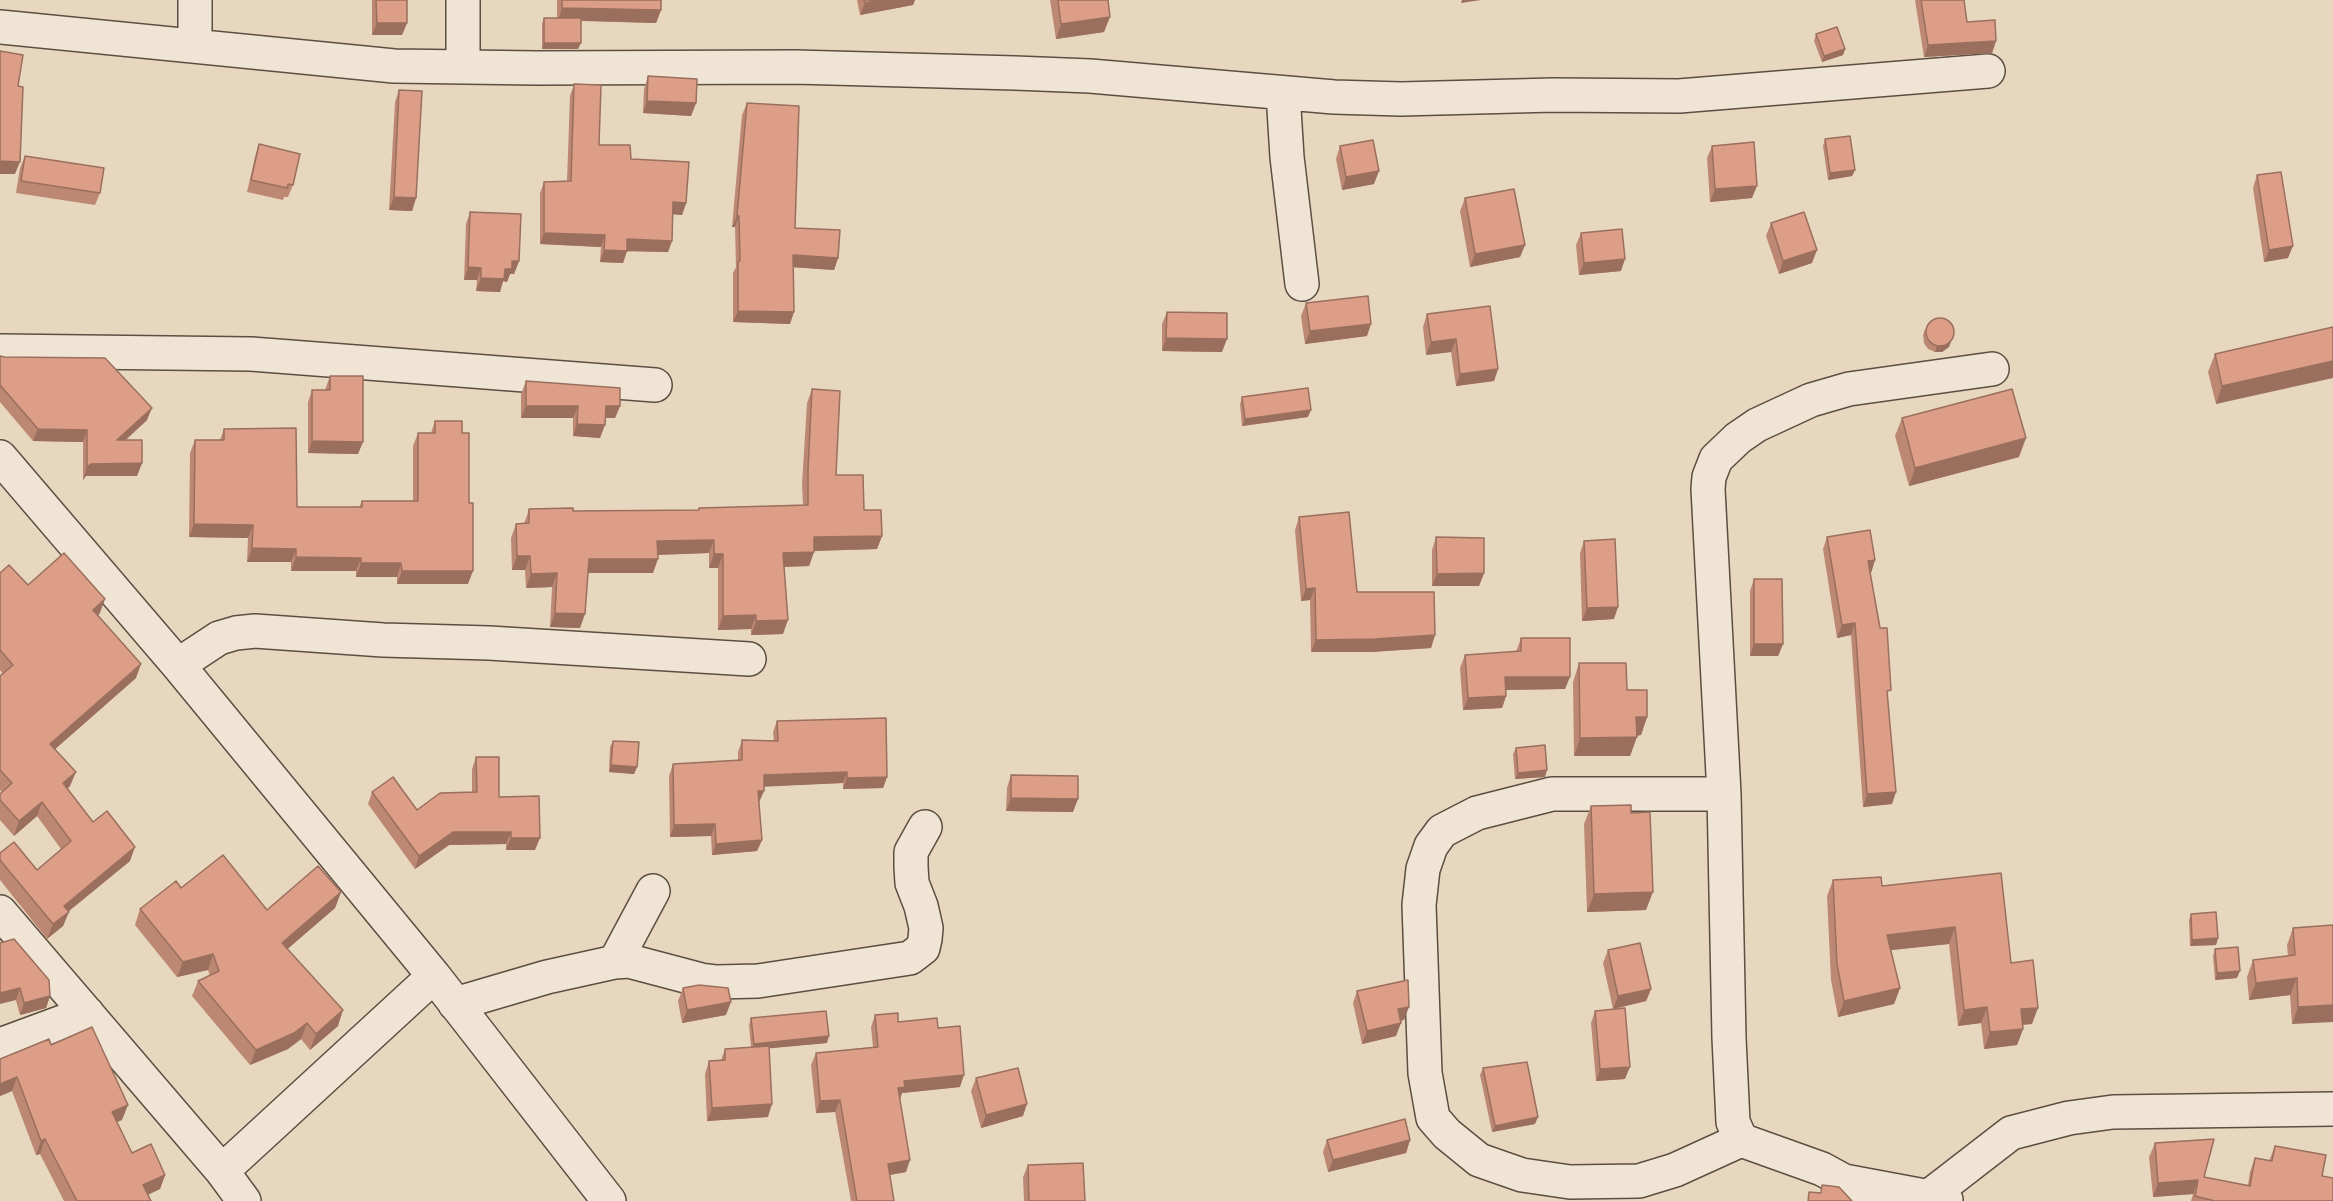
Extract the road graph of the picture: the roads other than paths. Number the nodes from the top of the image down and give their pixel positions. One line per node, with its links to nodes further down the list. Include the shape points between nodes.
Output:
1 (195, 0): 4 (street)
2 (463, 0): 5 (street)
3 (0, 27): 4 (street)
4 (195, 46): 5 (street, via 394,66)
5 (463, 67): 7 (street, via 795,67 1016,73)
6 (1988, 71): 7 (street, via 1679,96 1401,99)
7 (1283, 93): 8 (street)
8 (1302, 285)
9 (0, 351): 11 (street, via 251,354)
10 (1992, 369): 15 (street, via 1849,389 1810,400 1756,425 1716,459 1708,489)
11 (655, 385)
12 (0, 457): 14 (street)
13 (749, 659): 14 (street, via 255,631 219,639)
14 (178, 664): 20 (street)
15 (1724, 794): 25 (street, via 1733,1122); 27 (street, via 1552,794 1517,801 1477,813 1442,831 1431,846 1423,869 1419,905 1422,1006 1425,1073 1433,1118 1479,1160 1522,1175 1570,1182)
16 (925, 827): 19 (street, via 912,852 910,867 924,917 925,939 923,948 910,958 758,981 717,982 629,961)
17 (652, 891): 19 (street)
18 (0, 912): 22 (street)
19 (615, 962): 21 (street)
20 (434, 976): 21 (street); 26 (street)
21 (455, 1004): 31 (street)
22 (87, 1013): 23 (street); 26 (street)
23 (0, 1045)
24 (2333, 1109): 29 (street, via 2113,1112 2069,1118 2011,1133)
25 (1741, 1140): 27 (street, via 1675,1170); 28 (street, via 1822,1170)
26 (222, 1171): 30 (street)
27 (1639, 1181): 32 (street)
28 (1852, 1191): 29 (street)
29 (1933, 1200)
30 (244, 1201)
31 (609, 1201)
32 (1596, 1201)

